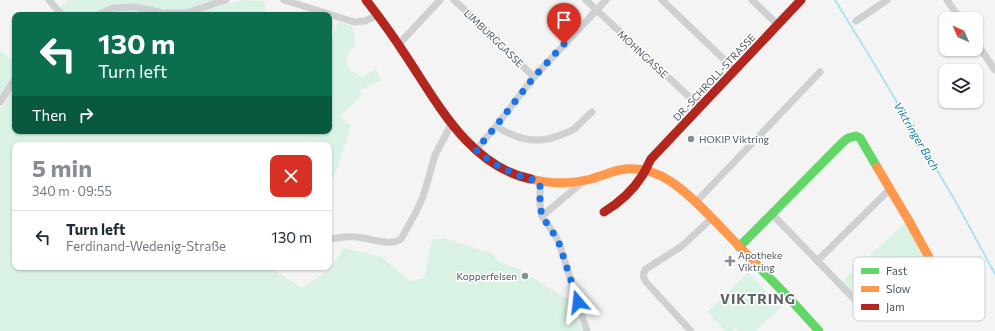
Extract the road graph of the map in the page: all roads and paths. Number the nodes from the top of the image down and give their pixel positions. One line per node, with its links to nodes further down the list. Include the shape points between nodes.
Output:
1 (49, 0): 15 (street)
2 (226, 0): 18 (street)
3 (284, 0): 19 (street)
4 (366, 0): 22 (street)
5 (440, 0): 25 (street)
6 (454, 0): 30 (street, LIMBURGGASSE)
7 (586, 0): 14 (street, MOHNGASSE)
8 (606, 0): 14 (street)
9 (662, 0): 27 (street)
10 (752, 0): 24 (street)
11 (801, 0): 24 (street, DR.-SCHROLL-STRASSE)
12 (887, 0): 23 (street)
13 (947, 0): 20 (street)
14 (596, 10): 30 (street); 33 (street, MOHNGASSE)
15 (59, 12)
16 (104, 12): 17 (street, via 113,8 135,7)
17 (163, 12)
18 (190, 12)
19 (322, 12)
20 (955, 12)
21 (332, 15): 22 (street, via 354,22)
22 (378, 15): 25 (street)
23 (856, 21)
24 (778, 25): 27 (street, DR.-SCHROLL-STRASSE)
25 (398, 44): 35 (street)
26 (983, 52): 28 (street)
27 (735, 70): 33 (street, DR.-SCHROLL-STRASSE)
28 (995, 70)
29 (820, 72): 42 (street)
30 (534, 77): 36 (street)
31 (12, 84): 32 (street)
32 (0, 102)
33 (700, 107): 38 (street, DR.-SCHROLL-STRASSE, via 651,159)
34 (592, 112): 36 (street, via 573,130 555,138 537,141 517,137)
35 (452, 124): 37 (street); 47 (street, via 435,155 423,197 398,242 357,237)
36 (496, 126): 37 (street)
37 (476, 150): 40 (street, via 507,171)
38 (645, 171): 39 (street, via 632,169); 42 (street, via 668,179); 43 (street, DR.-SCHROLL-STRASSE, via 620,200)
39 (585, 180): 40 (street); 45 (street)
40 (540, 182): 45 (street)
41 (890, 189): 44 (street, via 860,138 852,136); 49 (street); 50 (street)
42 (696, 202): 46 (street)
43 (604, 212)
44 (772, 214): 48 (street); 50 (street)
45 (542, 216): 53 (street, via 559,243)
46 (712, 218): 48 (street); 54 (street, via 682,246 643,273 646,282)
47 (332, 239)
48 (739, 247): 52 (street)
49 (929, 257)
50 (817, 261): 51 (street)
51 (853, 298)
52 (814, 329)
53 (587, 331)
54 (691, 331)

